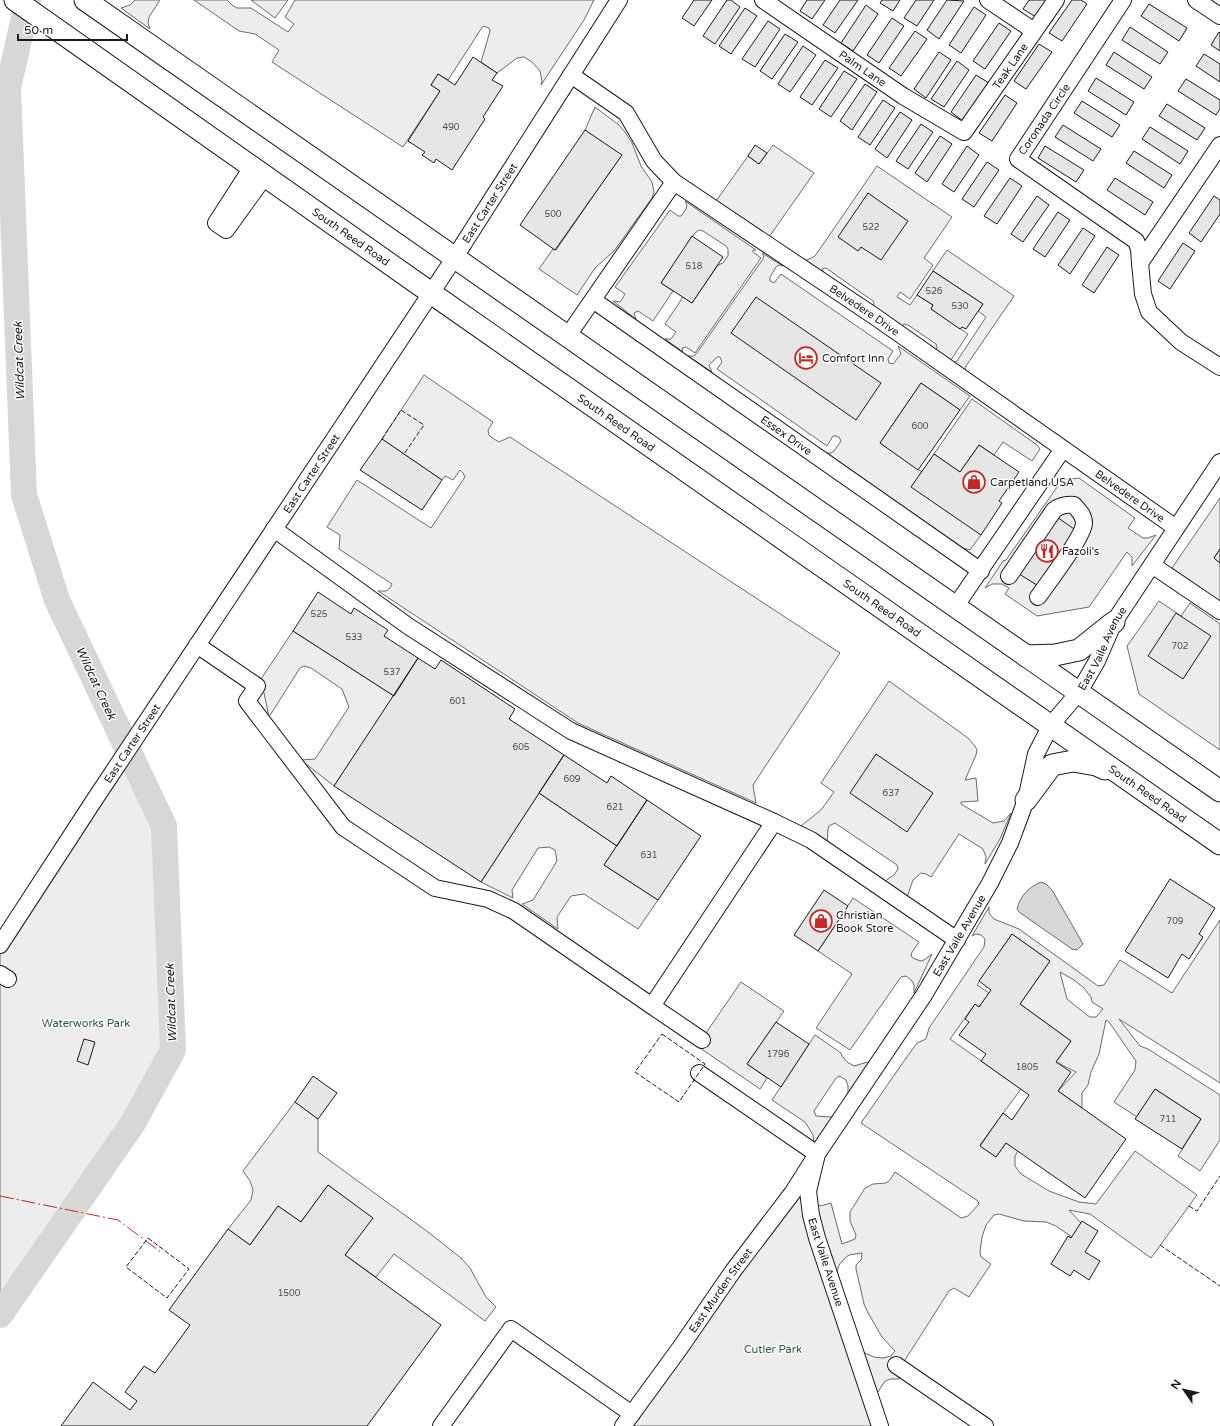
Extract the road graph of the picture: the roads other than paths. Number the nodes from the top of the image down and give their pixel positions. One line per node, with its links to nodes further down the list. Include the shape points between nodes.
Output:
1 (15, 0): 17 (main road, South Reed Road)
2 (619, 0): 11 (street, East Carter Street)
3 (763, 0): 12 (street, Palm Lane, via 903,96)
4 (988, 0): 10 (street)
5 (1056, 0): 10 (street, Teak Lane)
6 (1123, 0): 16 (street, Coronada Circle, via 1018,159 1136,241)
7 (1196, 0): 9 (street)
8 (89, 3): 15 (main road)
9 (1220, 16)
10 (1034, 31): 12 (street, Teak Lane)
11 (571, 75): 14 (street, Belvedere Drive, via 626,113 654,161); 15 (street, East Carter Street)
12 (964, 132)
13 (1220, 145): 16 (street)
14 (674, 182): 18 (street); 21 (street, Belvedere Drive, via 874,316)
15 (455, 257): 17 (street, East Carter Street); 19 (main road)
16 (1140, 263): 20 (street, Coronada Circle, via 1143,294 1149,312 1181,342)
17 (431, 293): 24 (street, East Carter Street); 35 (main road, South Reed Road)
18 (594, 300): 19 (street); 26 (street, Essex Drive)
19 (568, 337): 29 (main road)
20 (1220, 367)
21 (1063, 449): 23 (street, Belvedere Drive); 26 (street)
22 (1220, 462): 23 (street, East Vaile Avenue)
23 (1176, 528): 25 (street, East Vaile Avenue)
24 (274, 529): 32 (street, East Carter Street); 39 (street, via 413,629 571,731)
25 (1152, 565): 30 (street); 31 (street, East Vaile Avenue)
26 (981, 571): 29 (street)
27 (1009, 576): 28 (street, via 1054,510 1067,504 1074,505 1083,517 1084,525 1079,537)
28 (1038, 597)
29 (955, 607): 33 (main road)
30 (1220, 611)
31 (1114, 622): 33 (main road, via 1079,650 1055,655); 34 (street, East Vaile Avenue, via 1097,661)
32 (197, 645): 42 (street, East Carter Street); 43 (street, via 258,686 247,701 342,827 435,888 488,899 514,911)
33 (1026, 656): 34 (main road)
34 (1079, 692): 35 (street, East Vaile Avenue); 37 (main road)
35 (1051, 725): 36 (main road, South Reed Road); 38 (street, East Vaile Avenue, via 1036,754)
36 (1123, 775): 38 (main road, via 1096,765 1073,761 1052,765); 40 (main road, South Reed Road)
37 (1220, 791)
38 (1026, 800): 41 (street, East Vaile Avenue, via 994,877)
39 (774, 822): 41 (street, via 811,840); 43 (street)
40 (1220, 844)
41 (957, 940): 46 (street, East Vaile Avenue, via 924,995)
42 (0, 944)
43 (652, 1006): 44 (street)
44 (702, 1040)
45 (699, 1072): 46 (street)
46 (817, 1154): 48 (street, East Murden Street); 50 (street, East Vaile Avenue, via 808,1191 811,1215)
47 (896, 1365): 51 (street)
48 (628, 1420): 49 (street, via 511,1329)
49 (441, 1426)
50 (880, 1426)
51 (985, 1426)

